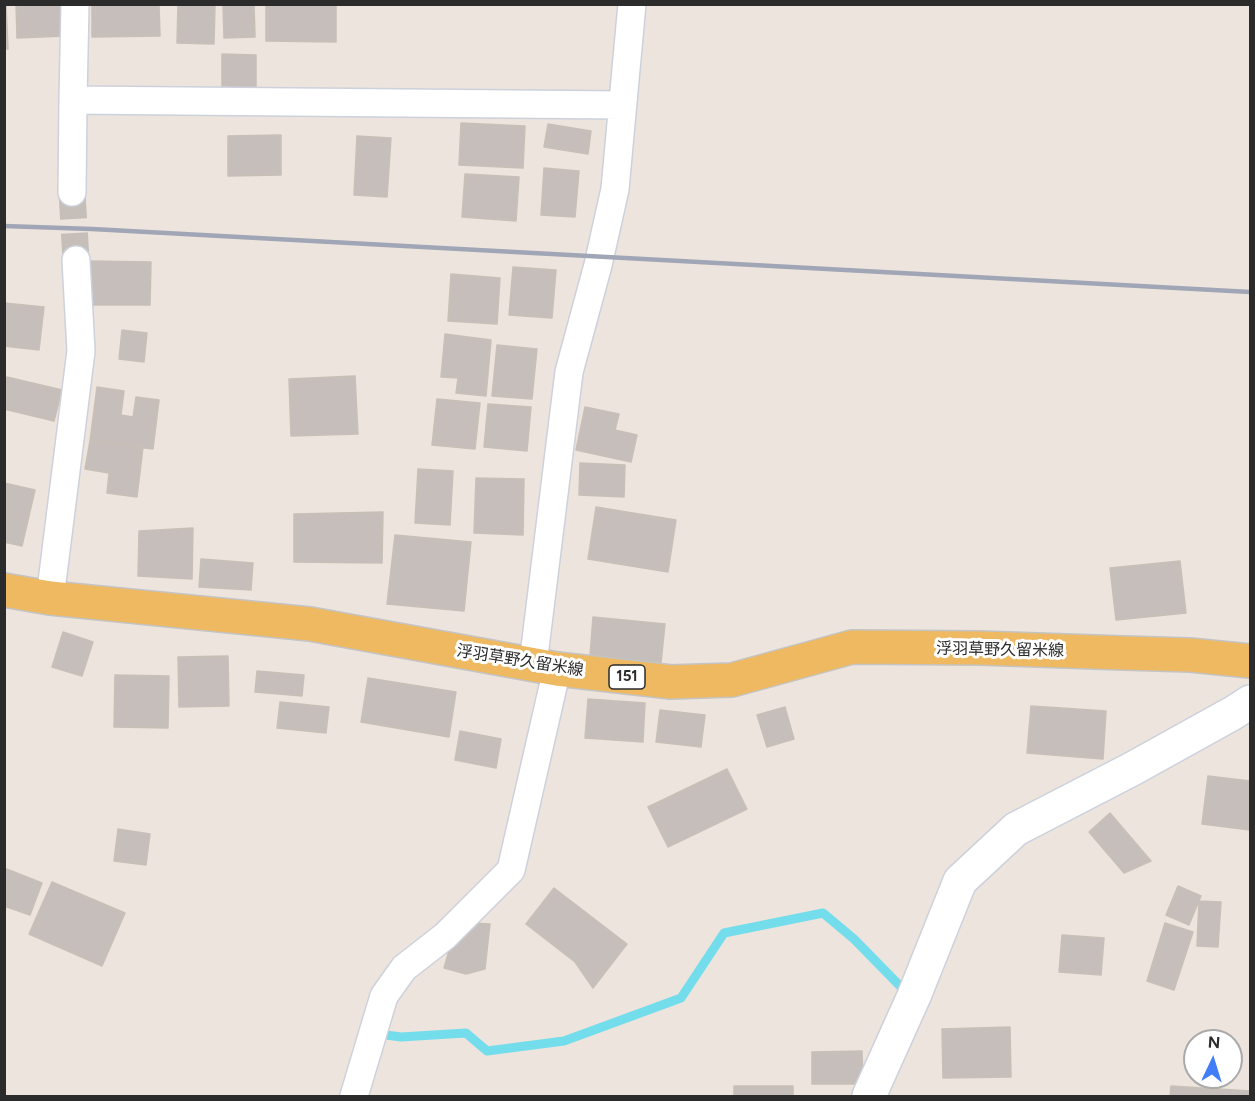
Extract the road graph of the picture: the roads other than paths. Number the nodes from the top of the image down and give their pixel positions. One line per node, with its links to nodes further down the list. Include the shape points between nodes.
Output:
1 (75, 4): 3 (street)
2 (632, 4): 4 (street)
3 (73, 100): 4 (street); 5 (street)
4 (622, 105): 10 (street, via 615,189 569,372)
5 (72, 192)
6 (76, 260): 8 (street, via 81,351)
7 (4, 590): 8 (main road, 浮羽草野久留米線 / 151)
8 (50, 598): 10 (main road, 浮羽草野久留米線 / 151, via 310,624)
9 (1251, 661): 10 (main road, 浮羽草野久留米線 / 151, via 1124,652 852,647 732,680 671,682)
10 (545, 667): 12 (street, via 512,870 445,936 404,968 384,996)
11 (1251, 702): 13 (street, via 1016,829 960,881)
12 (354, 1096)
13 (869, 1096)

